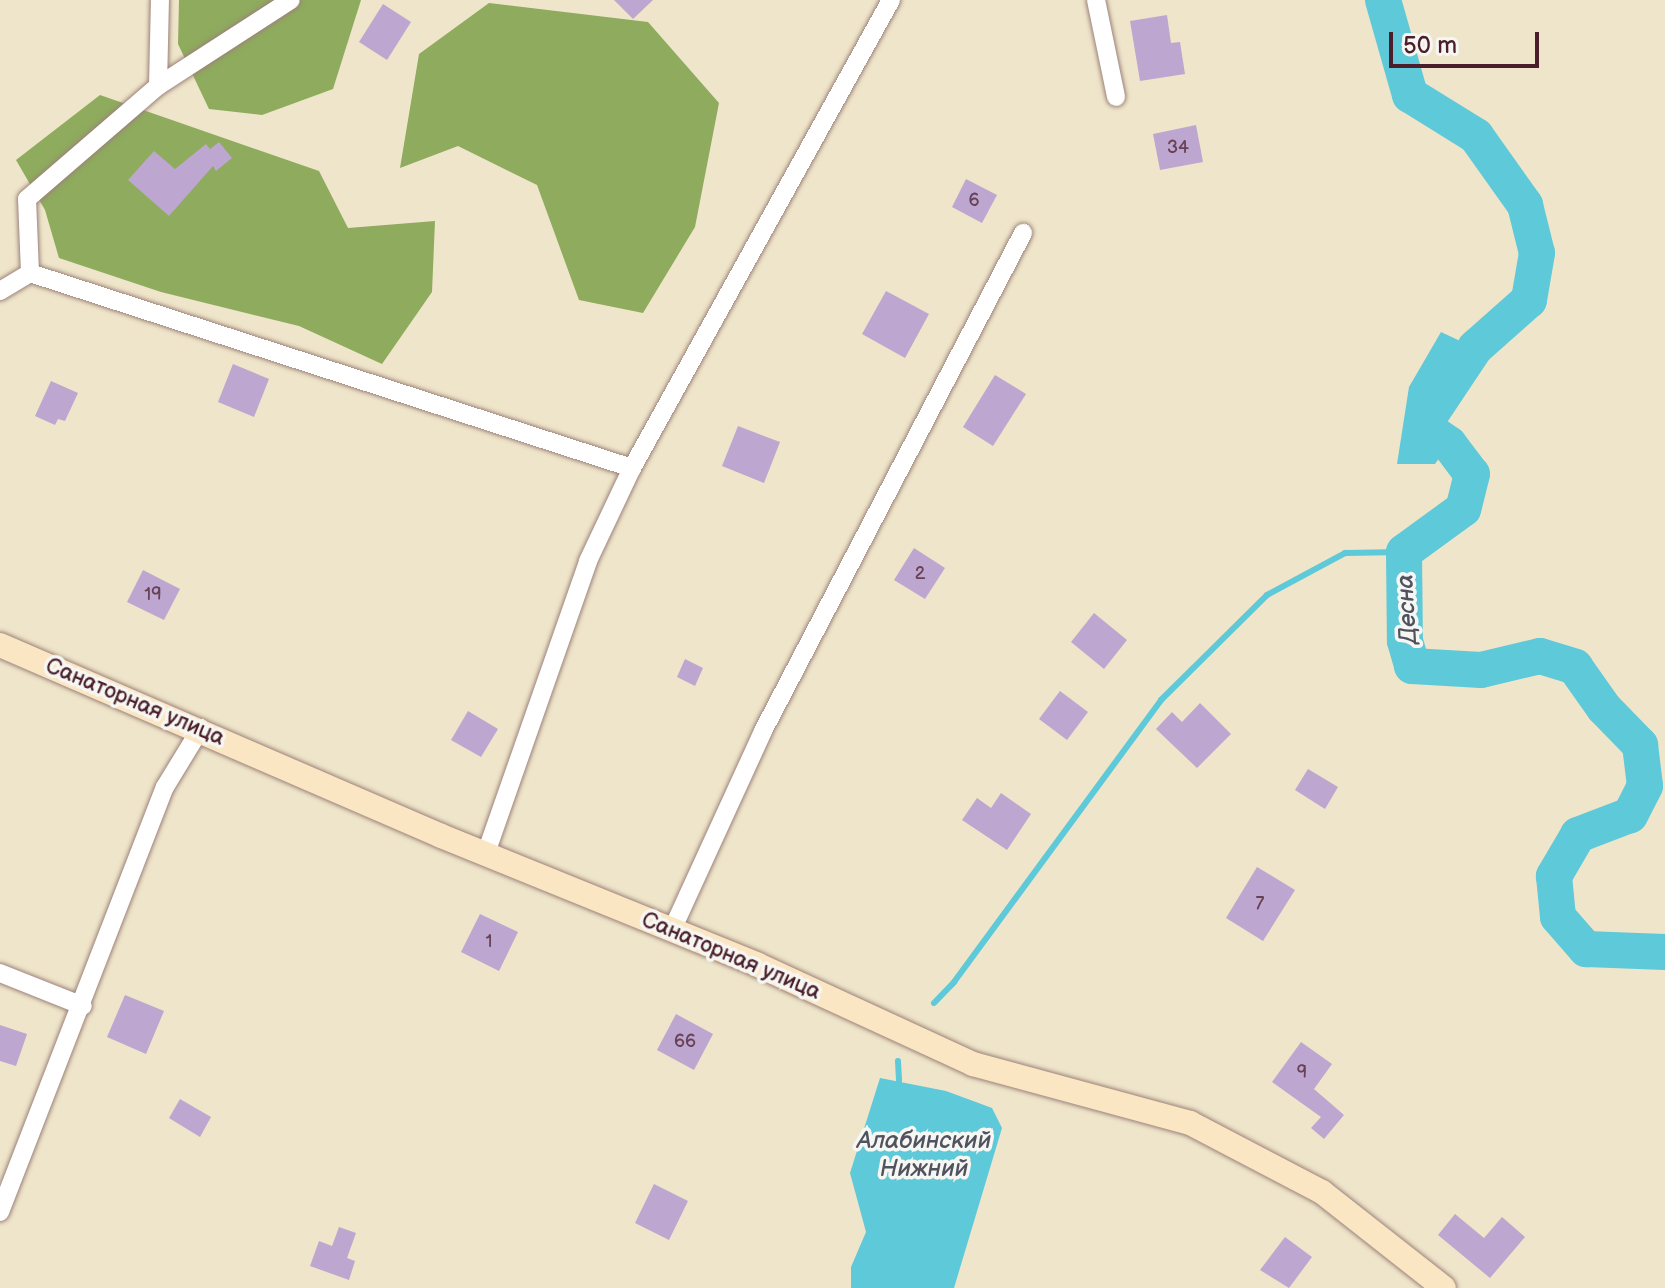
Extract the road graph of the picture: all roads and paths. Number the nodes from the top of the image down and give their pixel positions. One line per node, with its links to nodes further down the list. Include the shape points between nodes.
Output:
1 (160, 0): 5 (street)
2 (291, 0): 5 (street)
3 (891, 0): 10 (street)
4 (1096, 0): 6 (street)
5 (158, 86): 8 (street, via 27,199)
6 (1116, 97)
7 (1023, 233): 14 (street, via 763,731)
8 (30, 273): 9 (street); 10 (street)
9 (0, 291)
10 (632, 468): 13 (street, via 588,561)
11 (0, 645): 12 (street, Санаторная улица)
12 (201, 728): 13 (street, Санаторная улица); 16 (street, via 165,787)
13 (486, 853): 14 (street, Санаторная улица)
14 (672, 930): 18 (street, Санаторная улица, via 973,1064 1190,1123 1322,1192)
15 (0, 973): 16 (street)
16 (83, 1006): 17 (street)
17 (0, 1212)
18 (1444, 1288)

